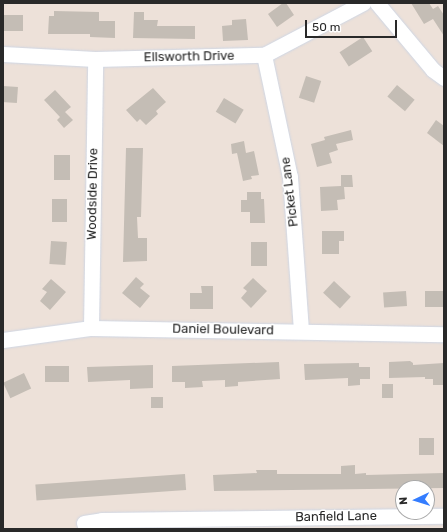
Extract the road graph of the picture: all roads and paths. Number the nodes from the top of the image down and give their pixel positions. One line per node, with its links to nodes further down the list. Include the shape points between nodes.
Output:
1 (363, 3): 4 (street, Ellsworth Drive)
2 (377, 3): 6 (street, via 433,70)
3 (3, 54): 5 (street, Ellsworth Drive)
4 (264, 55): 5 (street, Ellsworth Drive); 8 (street, Picket Lane, via 290,177)
5 (95, 59): 7 (street, Woodside Drive)
6 (444, 78)
7 (91, 328): 8 (street, Daniel Boulevard); 10 (street, Daniel Boulevard)
8 (302, 331): 9 (street, Daniel Boulevard)
9 (444, 334)
10 (3, 340)
11 (444, 516): 12 (street, Banfield Lane, via 102,520)
12 (84, 523)

